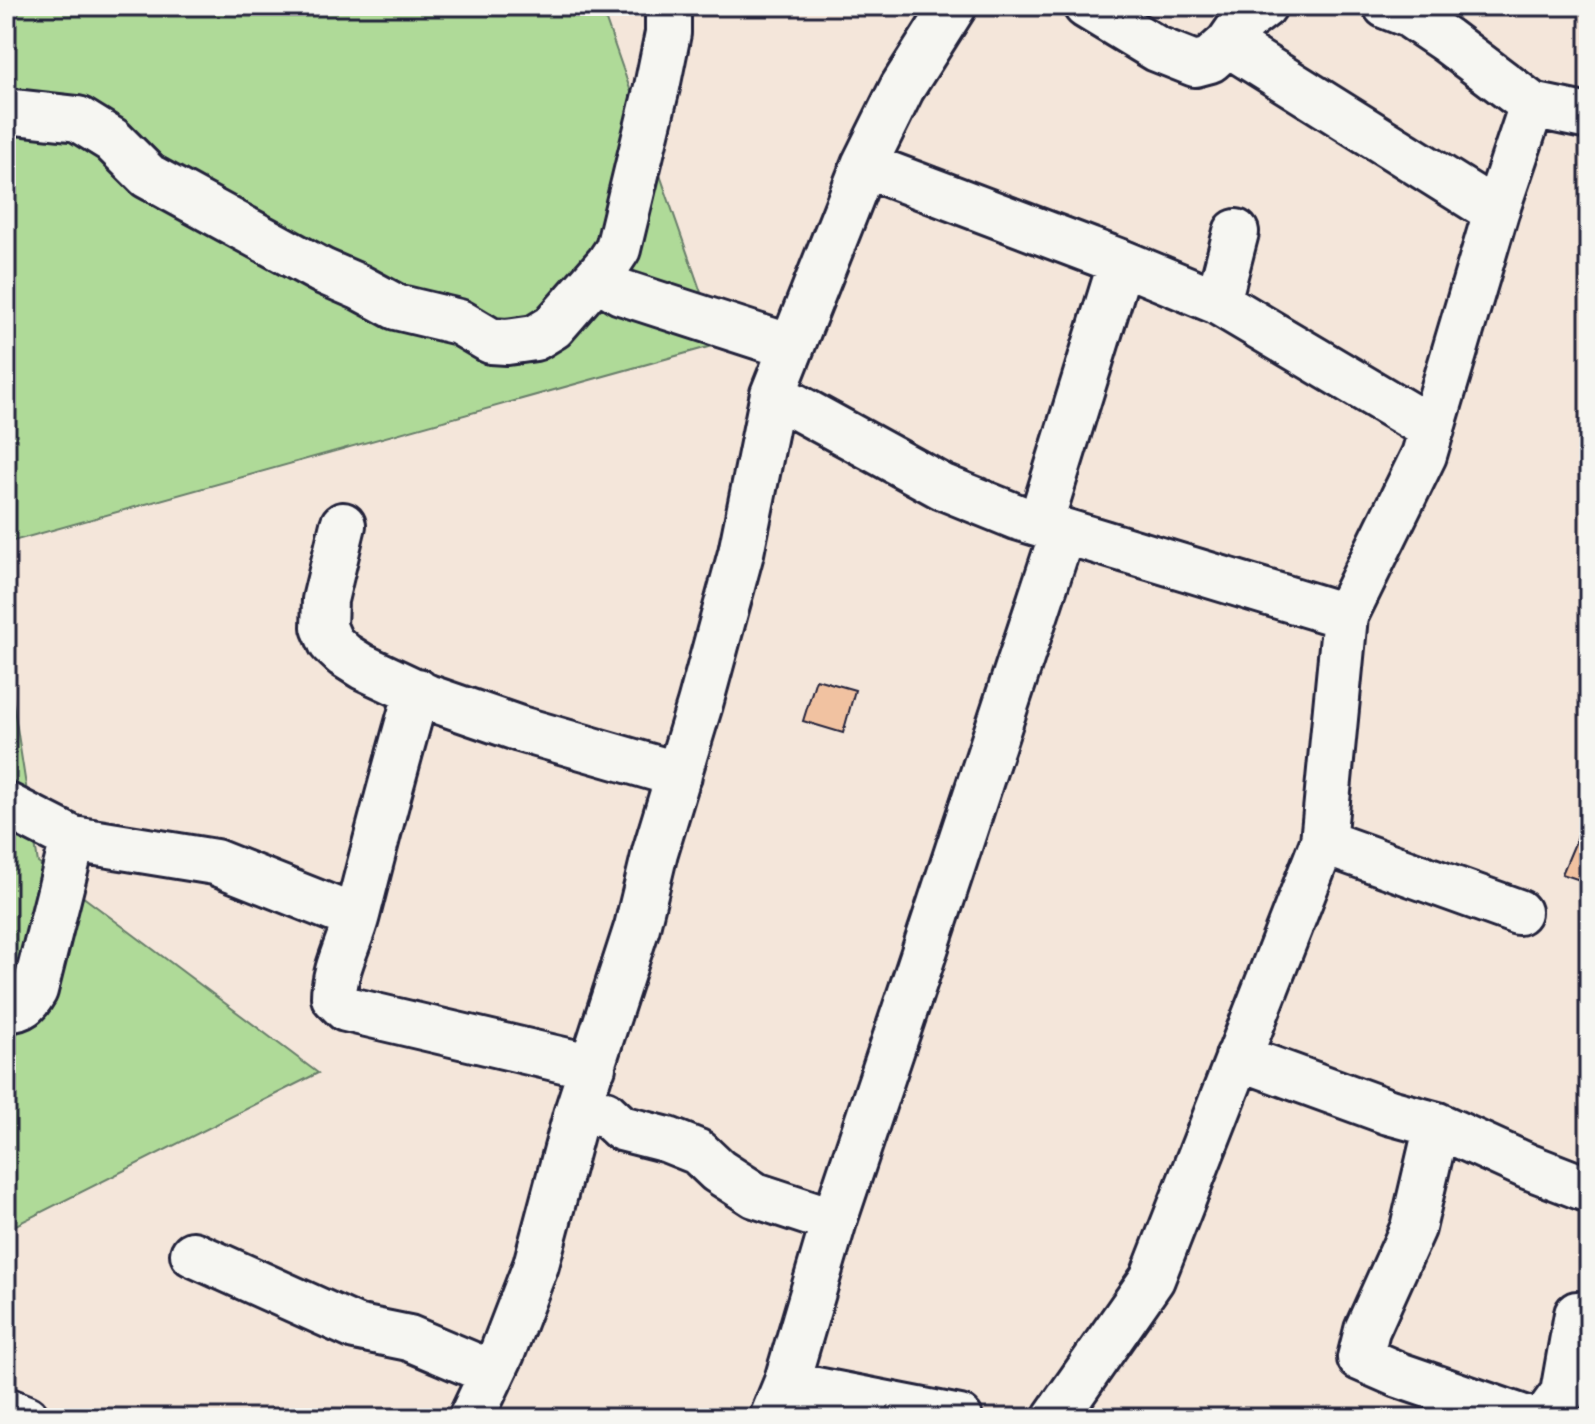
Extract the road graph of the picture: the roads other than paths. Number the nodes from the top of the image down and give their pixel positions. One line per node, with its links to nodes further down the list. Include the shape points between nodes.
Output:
1 (668, 6): 14 (street, via 657,87 618,249)
2 (954, 6): 10 (street, via 902,88)
3 (1086, 6): 6 (street, via 1157,49 1195,64 1210,60)
4 (1264, 6): 6 (street, via 1244,21)
5 (1387, 6): 7 (street, via 1446,40)
6 (1228, 44): 11 (street)
7 (1532, 105): 9 (street); 11 (street)
8 (6, 111): 14 (street, via 78,119 112,140 148,176 322,271 396,307 459,322 491,341 535,338 553,327)
9 (1589, 117)
10 (864, 165): 13 (street); 16 (street)
11 (1496, 212): 18 (street)
12 (1236, 232): 15 (street)
13 (1121, 262): 15 (street); 20 (street)
14 (597, 277): 16 (street, via 621,292)
15 (1218, 302): 18 (street)
16 (791, 347): 17 (street)
17 (773, 394): 20 (street, via 943,487); 23 (street, via 741,553)
18 (1432, 429): 21 (street)
19 (343, 525): 22 (street, via 325,600 324,627 331,643 363,667)
20 (1051, 527): 21 (street); 35 (street, via 906,1010)
21 (1345, 616): 26 (street)
22 (417, 691): 23 (street, via 520,729); 28 (street)
23 (679, 775): 31 (street)
24 (6, 805): 25 (street)
25 (73, 839): 28 (street, via 215,862); 29 (street, via 35,990 27,1003)
26 (1323, 842): 27 (street); 30 (street)
27 (1518, 912)
28 (356, 918): 31 (street, via 334,984 334,997 346,1009)
29 (6, 1010)
30 (1238, 1057): 33 (street); 44 (street, via 1152,1279)
31 (593, 1067): 32 (street)
32 (576, 1115): 35 (street, via 605,1113 621,1128 698,1152 755,1195); 38 (street, via 536,1265)
33 (1437, 1125): 34 (street); 45 (street, via 1413,1228 1367,1330 1360,1358)
34 (1589, 1190)
35 (834, 1221): 39 (street)
36 (193, 1254): 38 (street, via 355,1327 409,1338)
37 (1577, 1314): 46 (street, via 1563,1393)
38 (492, 1373): 42 (street)
39 (779, 1401): 43 (street)
40 (6, 1410): 41 (street)
41 (26, 1418)
42 (471, 1418)
43 (960, 1418)
44 (1055, 1418)
45 (1524, 1418)
46 (1545, 1418)

